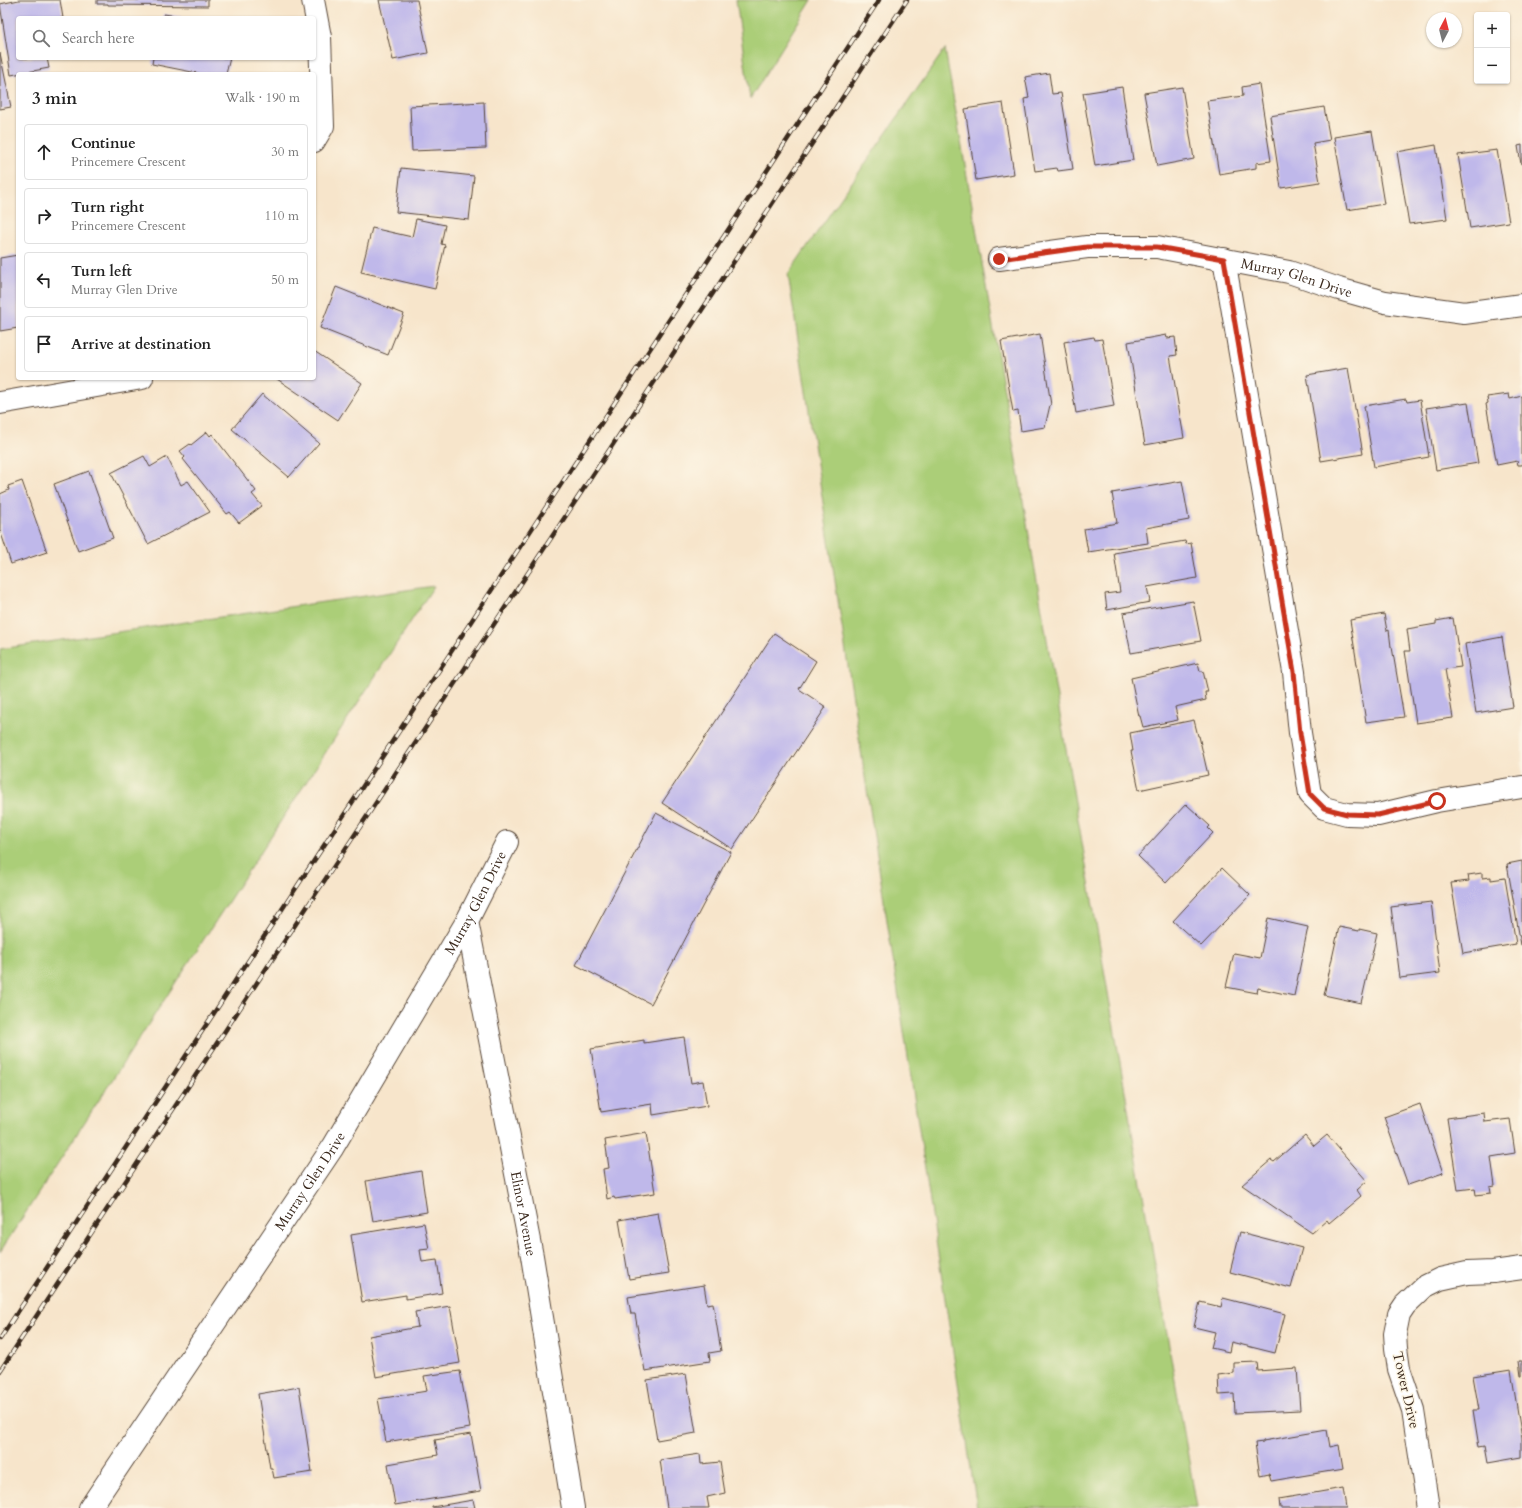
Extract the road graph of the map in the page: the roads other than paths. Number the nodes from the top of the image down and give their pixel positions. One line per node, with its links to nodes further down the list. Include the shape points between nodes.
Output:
1 (313, 0): 2 (street, via 320,37 323,126)
2 (316, 138)
3 (999, 259): 4 (street, Murray Glen Drive, via 1087,247 1157,247)
4 (1224, 259): 5 (street, Murray Glen Drive, via 1290,272 1385,302 1464,313); 8 (street, via 1294,672 1310,794 1324,808 1347,814 1378,815 1437,801)
5 (1522, 305)
6 (131, 380): 7 (street)
7 (0, 403)
8 (1522, 787)
9 (507, 842): 10 (street, Murray Glen Drive)
10 (467, 921): 12 (street, Murray Glen Drive, via 333,1147); 13 (street, Elinor Avenue, via 532,1256)
11 (1522, 1268): 14 (street, Tower Drive, via 1468,1273 1440,1279 1424,1287 1399,1314 1395,1334 1399,1369 1413,1410)
12 (90, 1508)
13 (574, 1508)
14 (1428, 1508)

